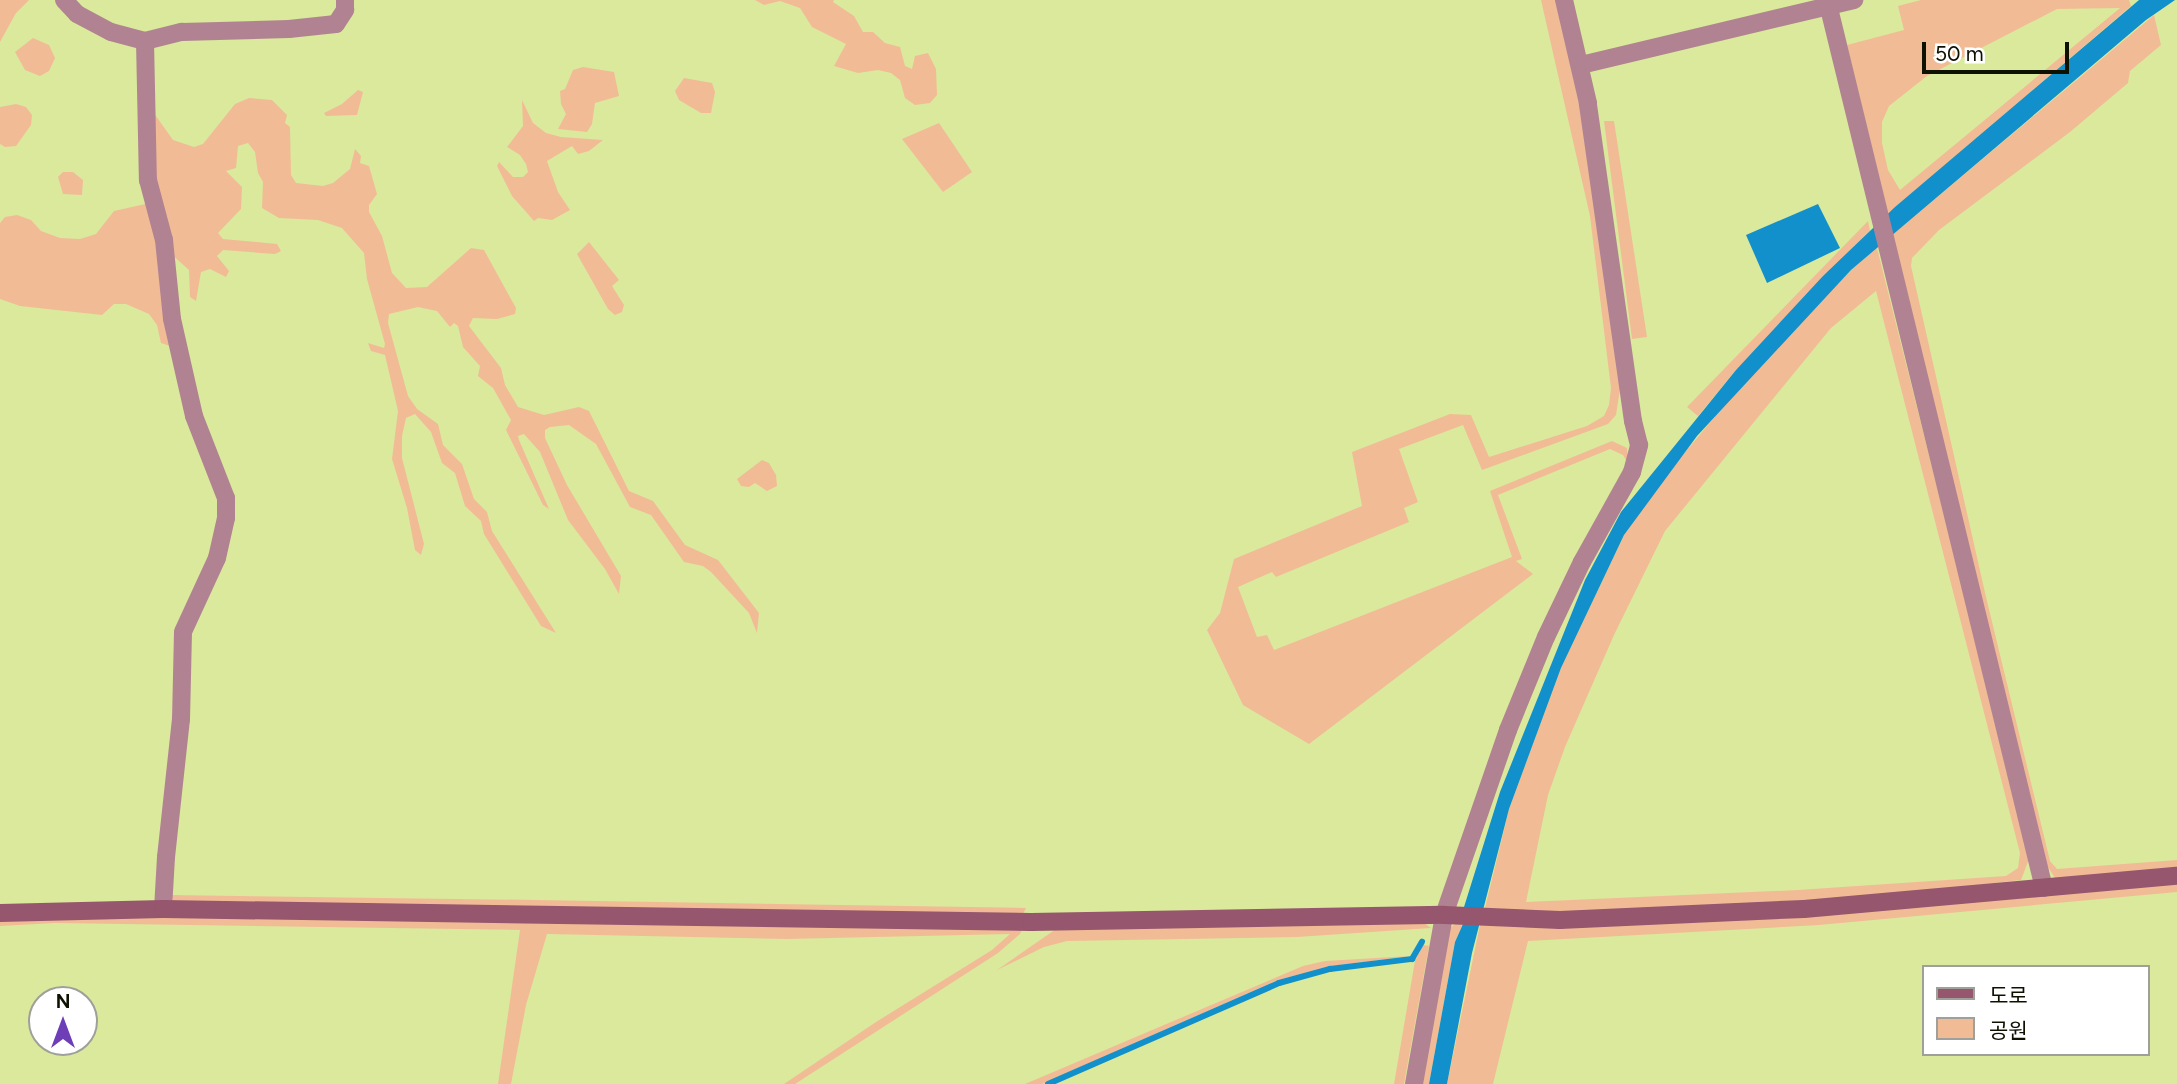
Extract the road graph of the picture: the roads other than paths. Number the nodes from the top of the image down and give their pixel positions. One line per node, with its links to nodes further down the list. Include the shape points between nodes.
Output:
1 (64, 0): 6 (street, via 77,14 111,32)
2 (345, 0): 6 (street, via 345,10 336,24 182,32)
3 (1564, 0): 7 (street)
4 (1854, 0): 5 (street)
5 (1828, 3): 7 (street); 9 (street)
6 (145, 41): 10 (street, via 148,180 164,240 172,319 194,416 226,498 217,558 183,632 181,719)
7 (1581, 65): 12 (street, via 1639,445 1632,472 1582,562 1508,730)
8 (2177, 876): 9 (street)
9 (2044, 888): 12 (street, via 1804,909 1560,920)
10 (163, 909): 11 (street); 12 (street, via 1031,922)
11 (0, 913)
12 (1452, 915): 13 (street)
13 (1414, 1084)

